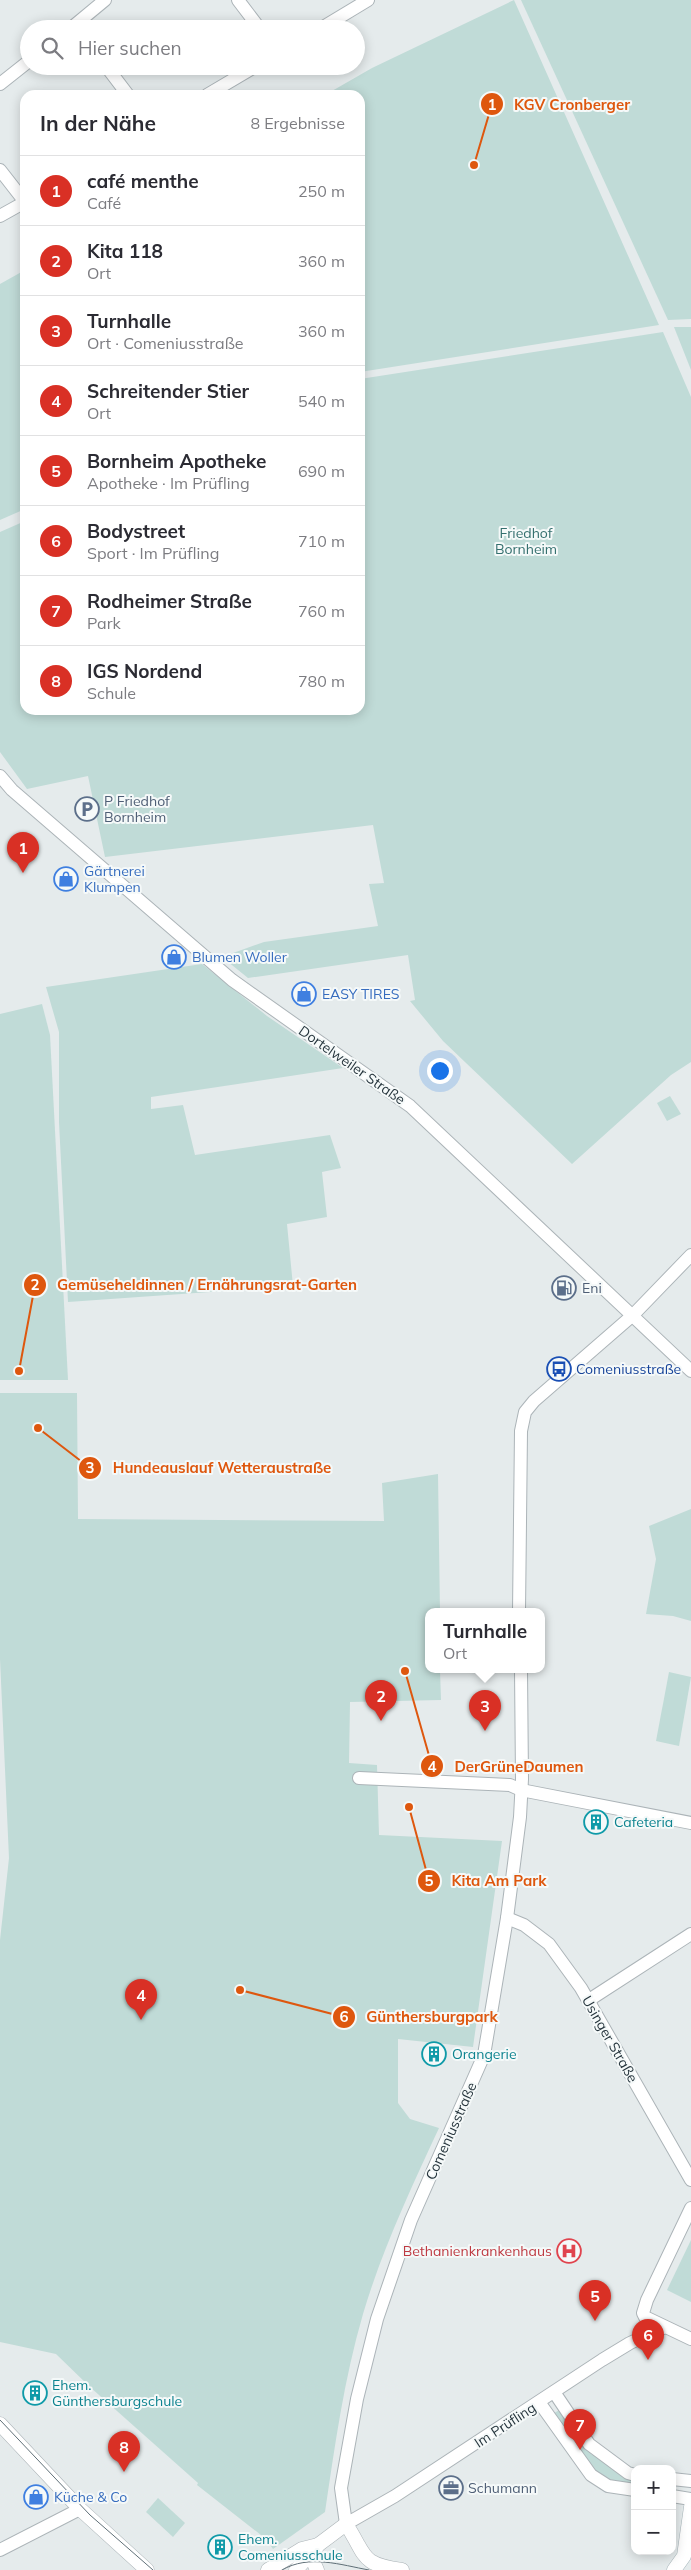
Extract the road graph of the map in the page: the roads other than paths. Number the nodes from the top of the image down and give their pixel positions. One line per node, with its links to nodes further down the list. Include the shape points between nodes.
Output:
1 (105, 0): 4 (street)
2 (238, 0): 5 (street)
3 (368, 0): 6 (street)
4 (83, 20)
5 (253, 20)
6 (335, 20)
7 (20, 67): 10 (street)
8 (113, 75): 11 (street)
9 (240, 75): 12 (street)
10 (1, 80)
11 (124, 90)
12 (215, 90)
13 (0, 170): 14 (street)
14 (20, 196)
15 (20, 205): 16 (street)
16 (0, 216)
17 (0, 776): 19 (street, Dortelweiler Straße, via 12,790 232,980 410,1106)
18 (691, 1255): 19 (street)
19 (634, 1315): 20 (street, Dortelweiler Straße); 21 (street, via 564,1372 525,1412 521,1430)
20 (691, 1370)
21 (519, 1608)
22 (521, 1673): 24 (street, Comeniusstraße)
23 (359, 1778): 24 (street, via 510,1785)
24 (522, 1790): 25 (street); 26 (street, Comeniusstraße)
25 (691, 1823)
26 (506, 1918): 28 (street, Usinger Straße, via 524,1925 550,1944); 44 (street, Comeniusstraße, via 484,2056 411,2220 377,2319 342,2488)
27 (691, 1934): 28 (street)
28 (589, 2000): 29 (street, Usinger Straße)
29 (691, 2180)
30 (691, 2208): 31 (street, via 644,2308 645,2317)
31 (665, 2326): 32 (street); 33 (street, Im Prüfling, via 630,2343)
32 (691, 2339)
33 (554, 2392): 34 (street, Im Prüfling); 36 (street, via 589,2444)
34 (539, 2402): 39 (street, via 590,2476 608,2486); 44 (street, Im Prüfling, via 395,2496)
35 (0, 2424): 43 (street)
36 (631, 2474)
37 (676, 2479): 38 (street)
38 (691, 2481)
39 (631, 2489)
40 (676, 2497): 41 (street)
41 (691, 2499)
42 (691, 2507): 52 (street, via 684,2556)
43 (80, 2509): 46 (street); 47 (street)
44 (346, 2524): 45 (street); 51 (street, via 364,2557 372,2564)
45 (318, 2545): 48 (street, via 302,2549); 49 (street); 50 (street, via 313,2561)
46 (0, 2550)
47 (148, 2570)
48 (268, 2570)
49 (296, 2570)
50 (317, 2570)
51 (402, 2570)
52 (674, 2570)

